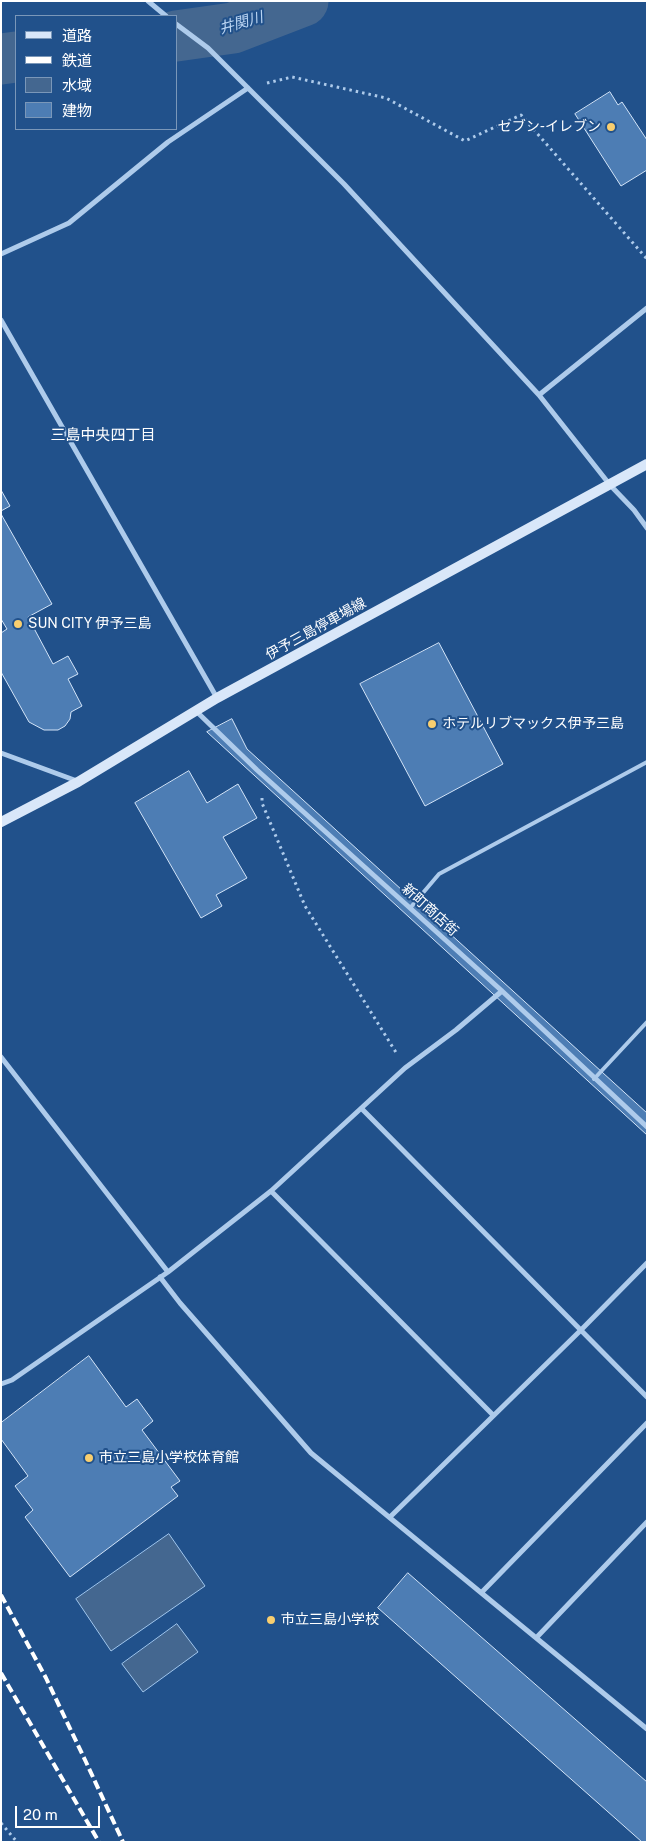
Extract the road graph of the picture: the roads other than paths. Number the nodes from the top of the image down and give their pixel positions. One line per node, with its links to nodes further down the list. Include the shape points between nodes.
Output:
1 (148, 1): 2 (street)
2 (165, 15)
3 (178, 26): 4 (street, via 208,48)
4 (248, 88): 5 (street, via 168,142 69,223); 8 (street, via 344,184)
5 (1, 254)
6 (647, 308): 8 (street)
7 (1, 320): 12 (street)
8 (540, 395): 10 (street)
9 (647, 464): 10 (main road, 伊予三島停車場線)
10 (610, 485): 11 (street); 12 (main road, 伊予三島停車場線)
11 (647, 528)
12 (217, 698): 13 (main road, 伊予三島停車場線)
13 (196, 711): 16 (main road, 伊予三島停車場線); 18 (street, 新町商店街)
14 (1, 753): 16 (street)
15 (647, 762): 18 (lane, via 439,874)
16 (78, 782): 17 (main road, 伊予三島停車場線)
17 (1, 822)
18 (410, 907): 19 (street, 新町商店街)
19 (502, 991): 22 (street, 新町商店街); 23 (street, via 406,1068)
20 (647, 1022): 22 (lane)
21 (1, 1057): 27 (street)
22 (594, 1079): 24 (street, 新町商店街)
23 (362, 1109): 25 (street); 29 (street)
24 (647, 1127)
25 (271, 1191): 27 (street); 32 (street)
26 (647, 1263): 29 (street)
27 (168, 1272): 28 (street)
28 (160, 1277): 30 (street, via 12,1380); 34 (street, via 311,1453)
29 (581, 1330): 31 (street); 32 (street)
30 (1, 1384)
31 (647, 1397)
32 (494, 1415): 34 (street)
33 (647, 1423): 36 (street)
34 (390, 1517): 36 (street)
35 (647, 1522): 37 (street)
36 (482, 1592): 37 (street)
37 (537, 1637): 38 (street)
38 (647, 1729)

